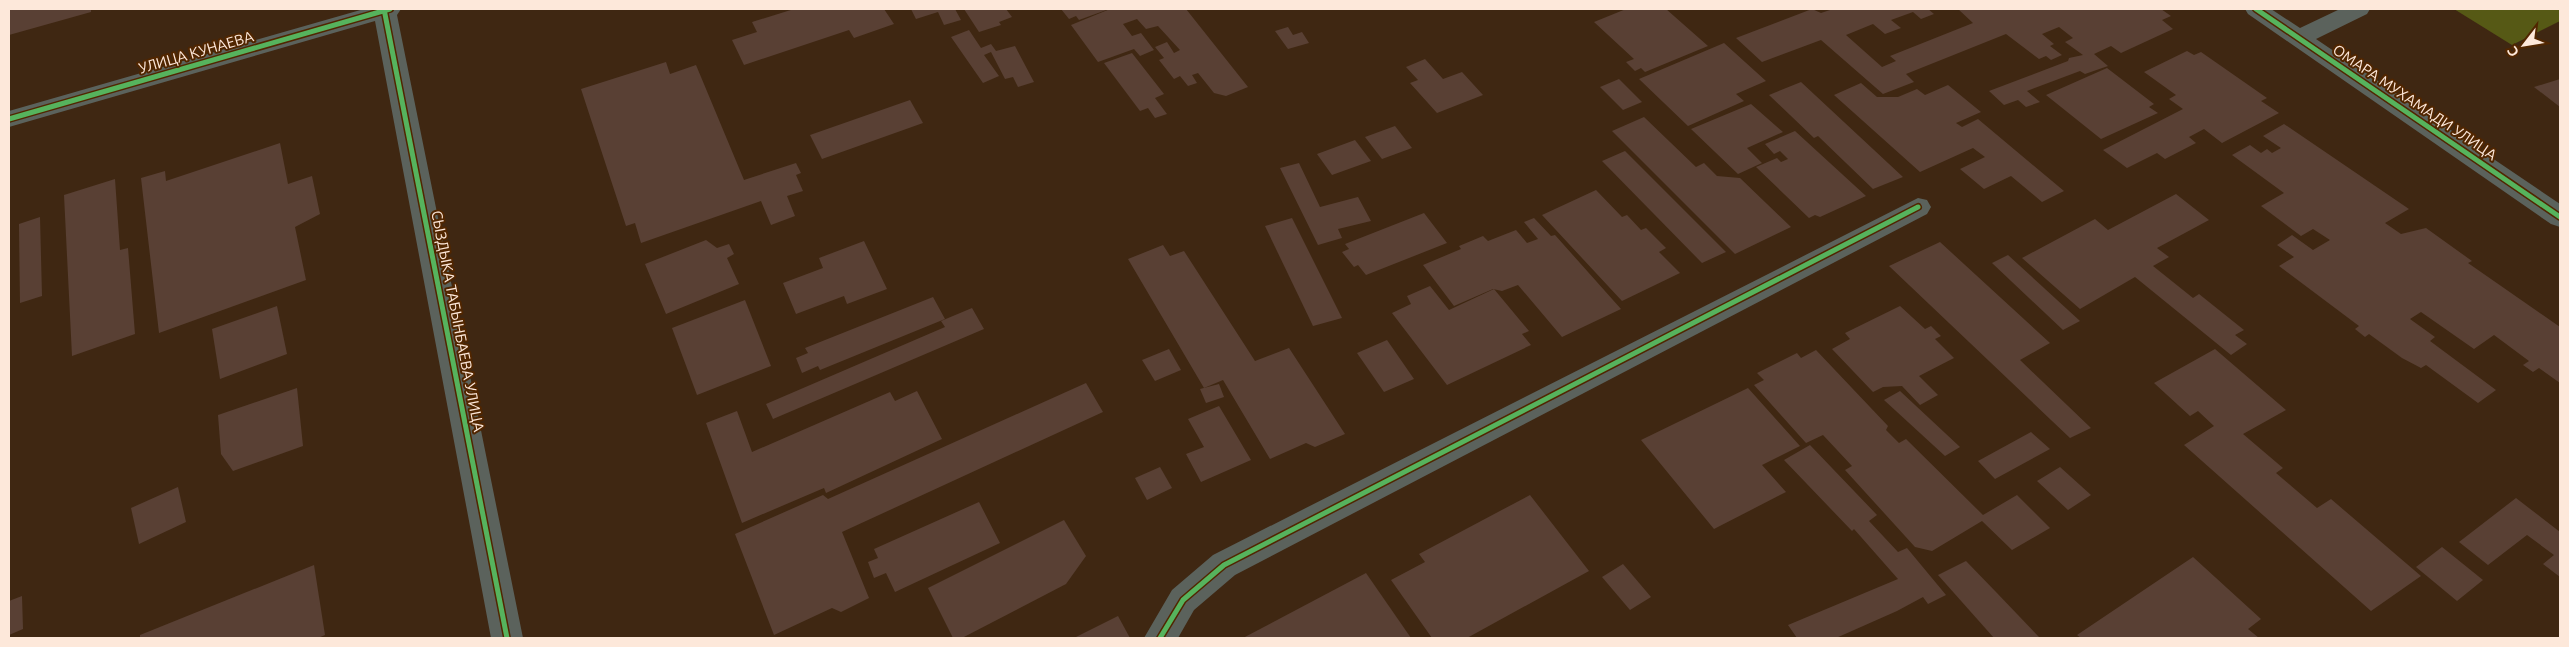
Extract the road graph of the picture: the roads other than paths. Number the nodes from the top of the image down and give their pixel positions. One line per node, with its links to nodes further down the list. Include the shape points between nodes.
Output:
1 (386, 9): 5 (street, УЛИЦА КУНАЕВА); 8 (street, СЫЗДЫКА ТАБЫНБАЕВА УЛИЦА)
2 (2256, 9): 4 (street, ОМАРА МУХАМАДИ УЛИЦА)
3 (2359, 9): 4 (street)
4 (2298, 38): 7 (street, ОМАРА МУХАМАДИ УЛИЦА)
5 (9, 119)
6 (1918, 207): 9 (street, via 1224,565 1183,600)
7 (2560, 217)
8 (507, 638)
9 (1160, 638)

